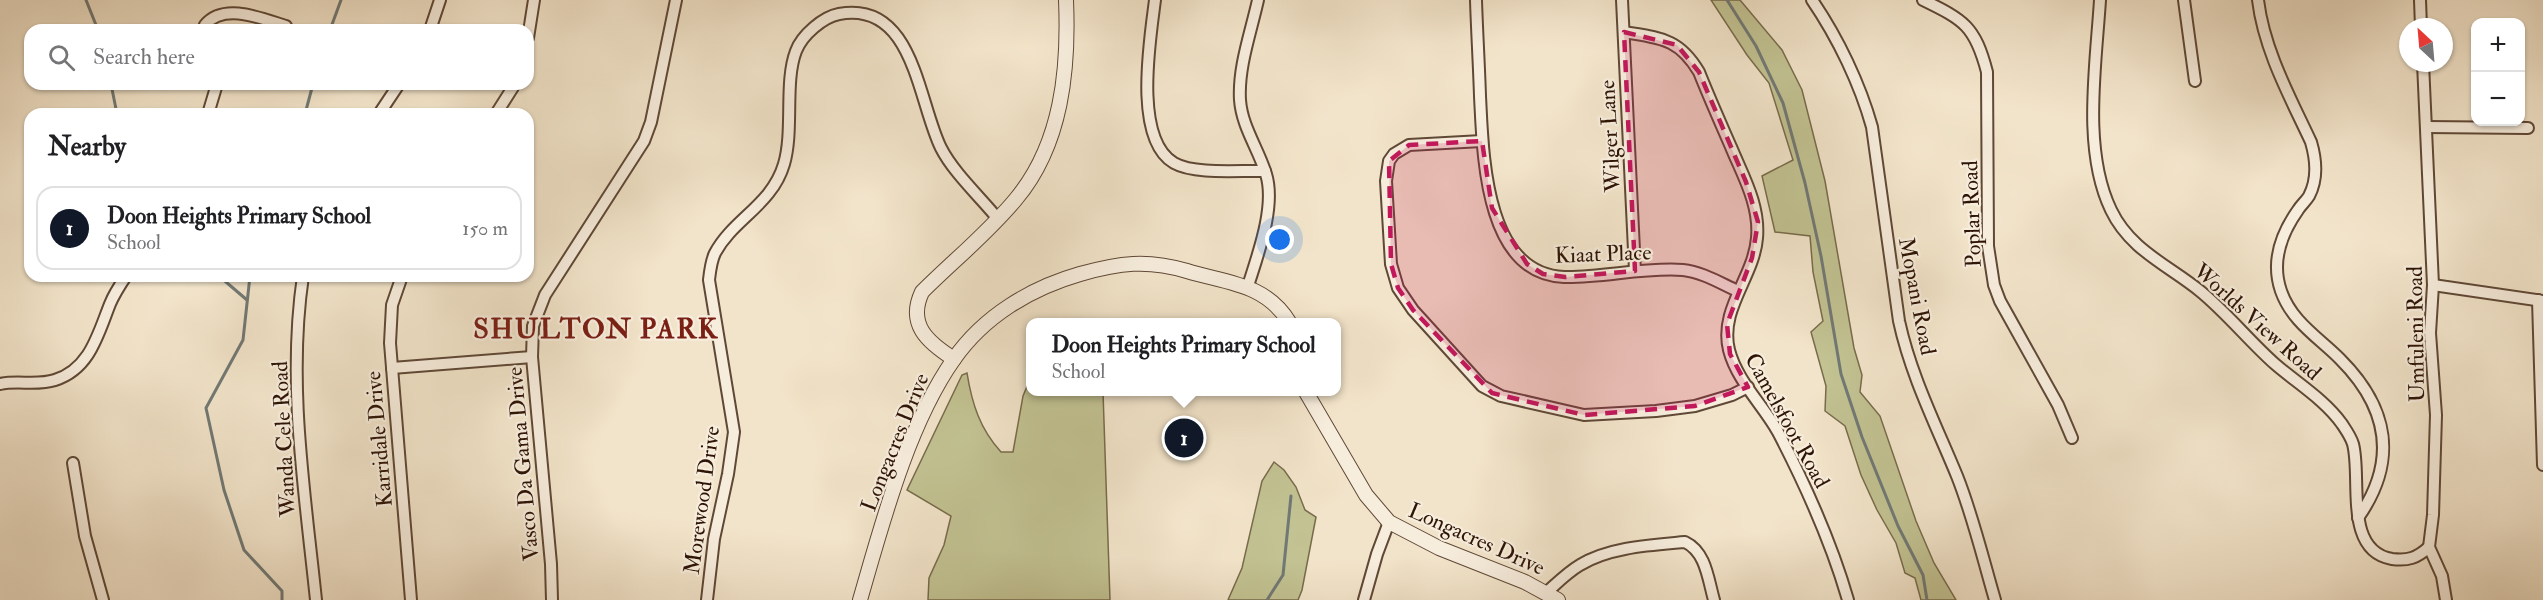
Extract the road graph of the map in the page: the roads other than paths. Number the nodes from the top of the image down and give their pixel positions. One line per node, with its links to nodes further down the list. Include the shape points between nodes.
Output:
1 (440, 0): 18 (street)
2 (534, 0): 19 (street)
3 (676, 0): 43 (street, Vasco Da Gama Drive, via 644,141 545,295 533,326)
4 (1066, 0): 33 (street, via 1066,64 1054,129 1033,176)
5 (1155, 0): 32 (street, via 1147,101 1149,122 1162,152 1174,163 1192,168)
6 (1258, 0): 32 (street, via 1240,90 1242,116)
7 (1476, 0): 31 (street, Kiaat Place)
8 (1622, 0): 20 (street, Wilger Lane)
9 (1812, 0): 65 (street, Mopani Road, via 1866,106 1905,348 1961,488)
10 (1923, 0): 49 (street, Poplar Road, via 1954,15 1980,45 1987,72 1988,246 1994,285)
11 (2100, 0): 52 (street, Worlds View Road, via 2094,148 2099,176 2118,225 2142,252 2200,292 2336,415 2353,445)
12 (2184, 0): 22 (street)
13 (2258, 0): 52 (street, via 2269,47 2316,158 2309,195 2280,240 2278,281 2297,320 2340,359 2366,393 2384,440 2379,482)
14 (2420, 0): 15 (street)
15 (2421, 18)
16 (206, 24): 17 (street, via 228,14)
17 (279, 24)
18 (432, 24)
19 (530, 24)
20 (1624, 32): 34 (street, Wilger Lane); 40 (street, Camelsfoot Road, via 1666,39 1689,56 1699,72 1746,182 1758,222 1752,258)
21 (2424, 72): 29 (street, Umfuleni Road)
22 (2195, 81)
23 (215, 90): 26 (street)
24 (395, 90): 27 (street)
25 (511, 90): 28 (street)
26 (210, 108)
27 (383, 108)
28 (500, 108)
29 (2427, 127): 30 (street); 38 (street, Umfuleni Road)
30 (2528, 128)
31 (1482, 141): 34 (street, Kiaat Place, via 1492,208 1527,264 1543,274 1565,277); 47 (street, via 1409,145 1389,161 1386,181 1391,264 1398,288 1482,386 1501,396 1584,415 1695,406)
32 (1266, 171): 39 (street, via 1270,196)
33 (998, 219): 44 (street, via 922,292 916,305 916,318 927,338); 60 (street, Morewood Drive, via 942,149 908,54 887,24 856,12 837,14 807,34 796,50 788,147 778,180 769,195 725,240 711,267 709,280 734,432)
34 (1635, 271): 40 (street, Kiaat Place, via 1683,270 1703,274)
35 (122, 282): 46 (street, via 93,347 71,372 40,384)
36 (302, 282): 57 (street, Wanda Cele Road, via 297,340 300,466)
37 (400, 282): 45 (street, Karridale Drive, via 390,324)
38 (2433, 285): 41 (street); 54 (street, Umfuleni Road, via 2430,333 2436,454)
39 (1248, 286): 42 (street, Longacres Drive); 44 (street, Longacres Drive, via 1142,262 1090,271 1055,281 1011,304)
40 (1738, 291): 47 (street, Camelsfoot Road, via 1727,324 1727,340)
41 (2540, 301): 51 (street)
42 (1285, 318)
43 (532, 357): 45 (street); 59 (street, Vasco Da Gama Drive)
44 (954, 359): 61 (street, Longacres Drive, via 923,416 899,475)
45 (392, 368): 58 (street, Karridale Drive)
46 (0, 384)
47 (1748, 387): 64 (street, Camelsfoot Road, via 1777,432 1828,536)
48 (1308, 396): 53 (street, Longacres Drive, via 1366,495)
49 (2072, 438)
50 (73, 463): 56 (street, via 85,536)
51 (2543, 465)
52 (2358, 519): 54 (street, Worlds View Road, via 2371,548 2385,558 2404,561 2418,557)
53 (1389, 522): 55 (street, Longacres Drive, via 1439,548); 62 (street)
54 (2429, 547): 66 (street, Umfuleni Road, via 2442,576)
55 (1552, 596): 63 (street, via 1580,565 1596,557 1685,542 1701,555)
56 (103, 600)
57 (316, 600)
58 (411, 600)
59 (552, 600)
60 (707, 600)
61 (860, 600)
62 (1364, 600)
63 (1714, 600)
64 (1848, 600)
65 (1995, 600)
66 (2446, 600)

